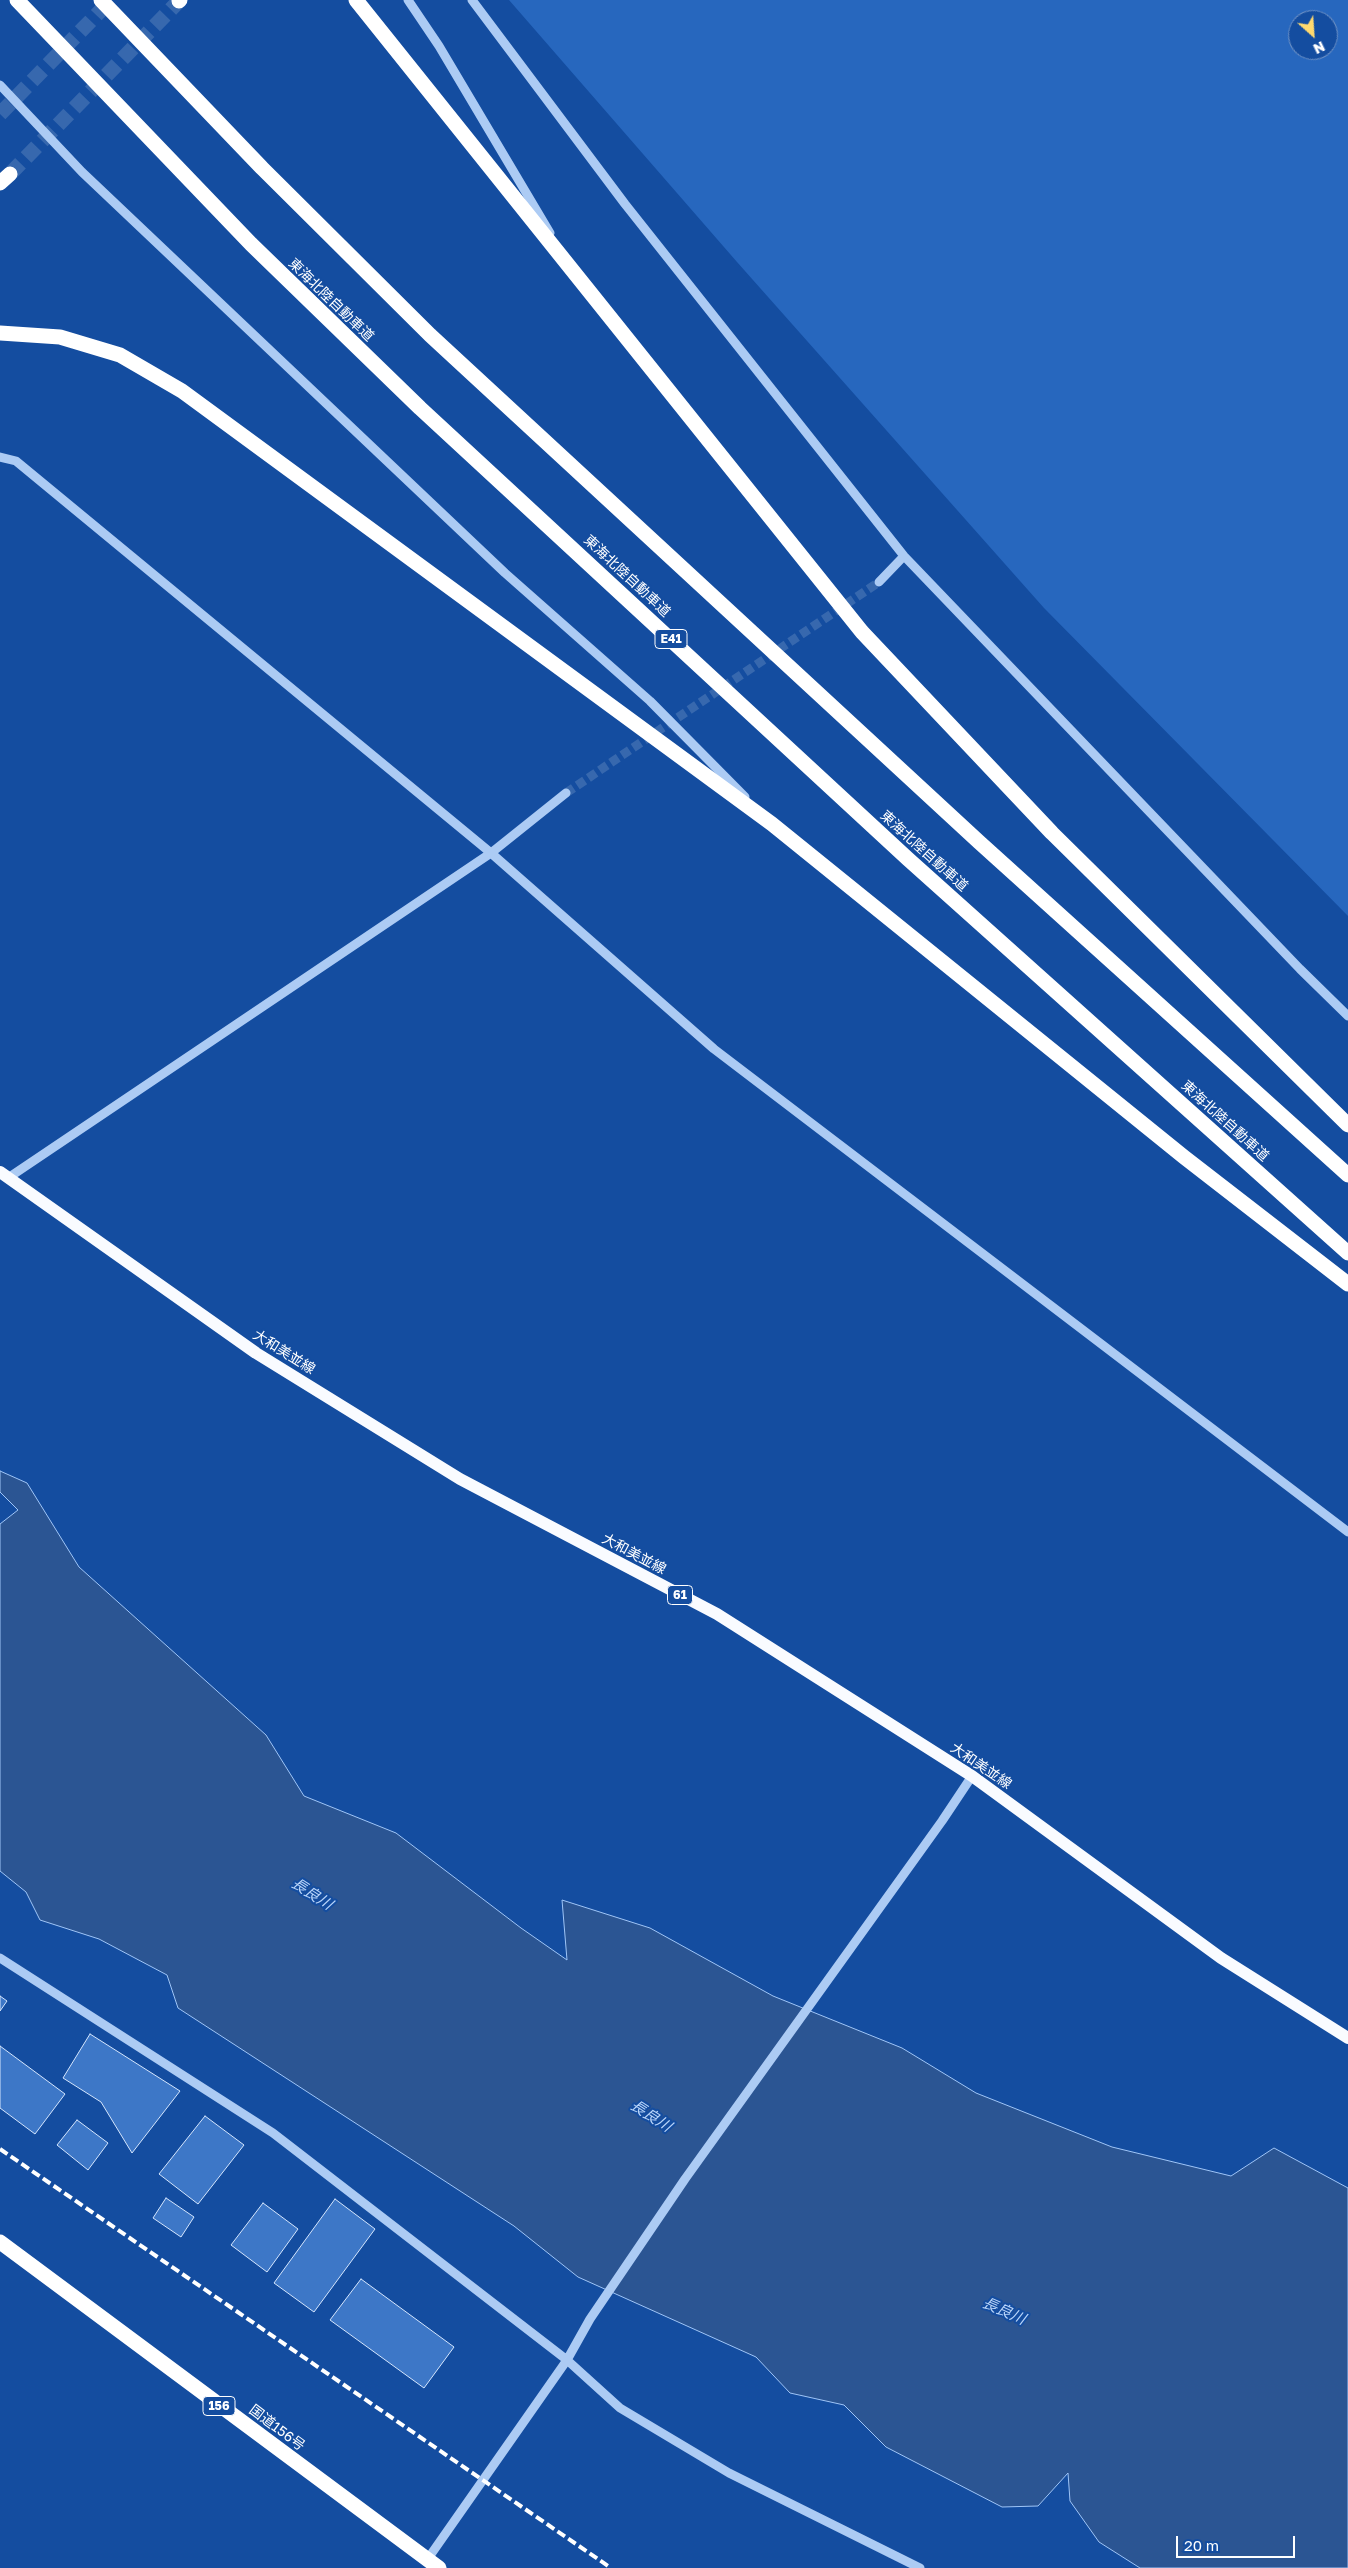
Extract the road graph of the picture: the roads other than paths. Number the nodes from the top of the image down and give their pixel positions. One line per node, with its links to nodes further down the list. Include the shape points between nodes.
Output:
1 (17, 0): 19 (highway, 東海北陸自動車道 / E41, via 251,244 420,408 908,859)
2 (101, 0): 18 (highway, via 262,168 430,335 972,835)
3 (356, 0): 7 (highway)
4 (408, 0): 7 (street)
5 (472, 0): 10 (street, via 625,204)
6 (0, 85): 13 (street, via 82,172 505,573 650,701)
7 (577, 278): 16 (highway, via 862,632 1052,833)
8 (0, 333): 13 (highway, via 60,337 120,354 182,391)
9 (0, 457): 14 (street, via 16,461)
10 (904, 556): 11 (street); 15 (street)
11 (879, 582)
12 (566, 793): 14 (street)
13 (772, 824): 20 (highway, via 1176,1150)
14 (490, 853): 17 (street); 21 (street, via 714,1049)
15 (1348, 1016)
16 (1348, 1125)
17 (4, 1175): 22 (main road, 大和美並線 / 61, via 256,1353 460,1479 717,1614)
18 (1348, 1175)
19 (1348, 1253)
20 (1348, 1284)
21 (1348, 1532)
22 (972, 1776): 24 (main road, 大和美並線 / 61, via 1221,1958); 26 (street, via 685,2180 590,2319)
23 (0, 1958): 26 (street, via 273,2133)
24 (1348, 2038)
25 (0, 2242): 27 (highway, 国道156号 / 156)
26 (567, 2360): 27 (street); 28 (street, via 620,2408 729,2473)
27 (429, 2565)
28 (920, 2568)

